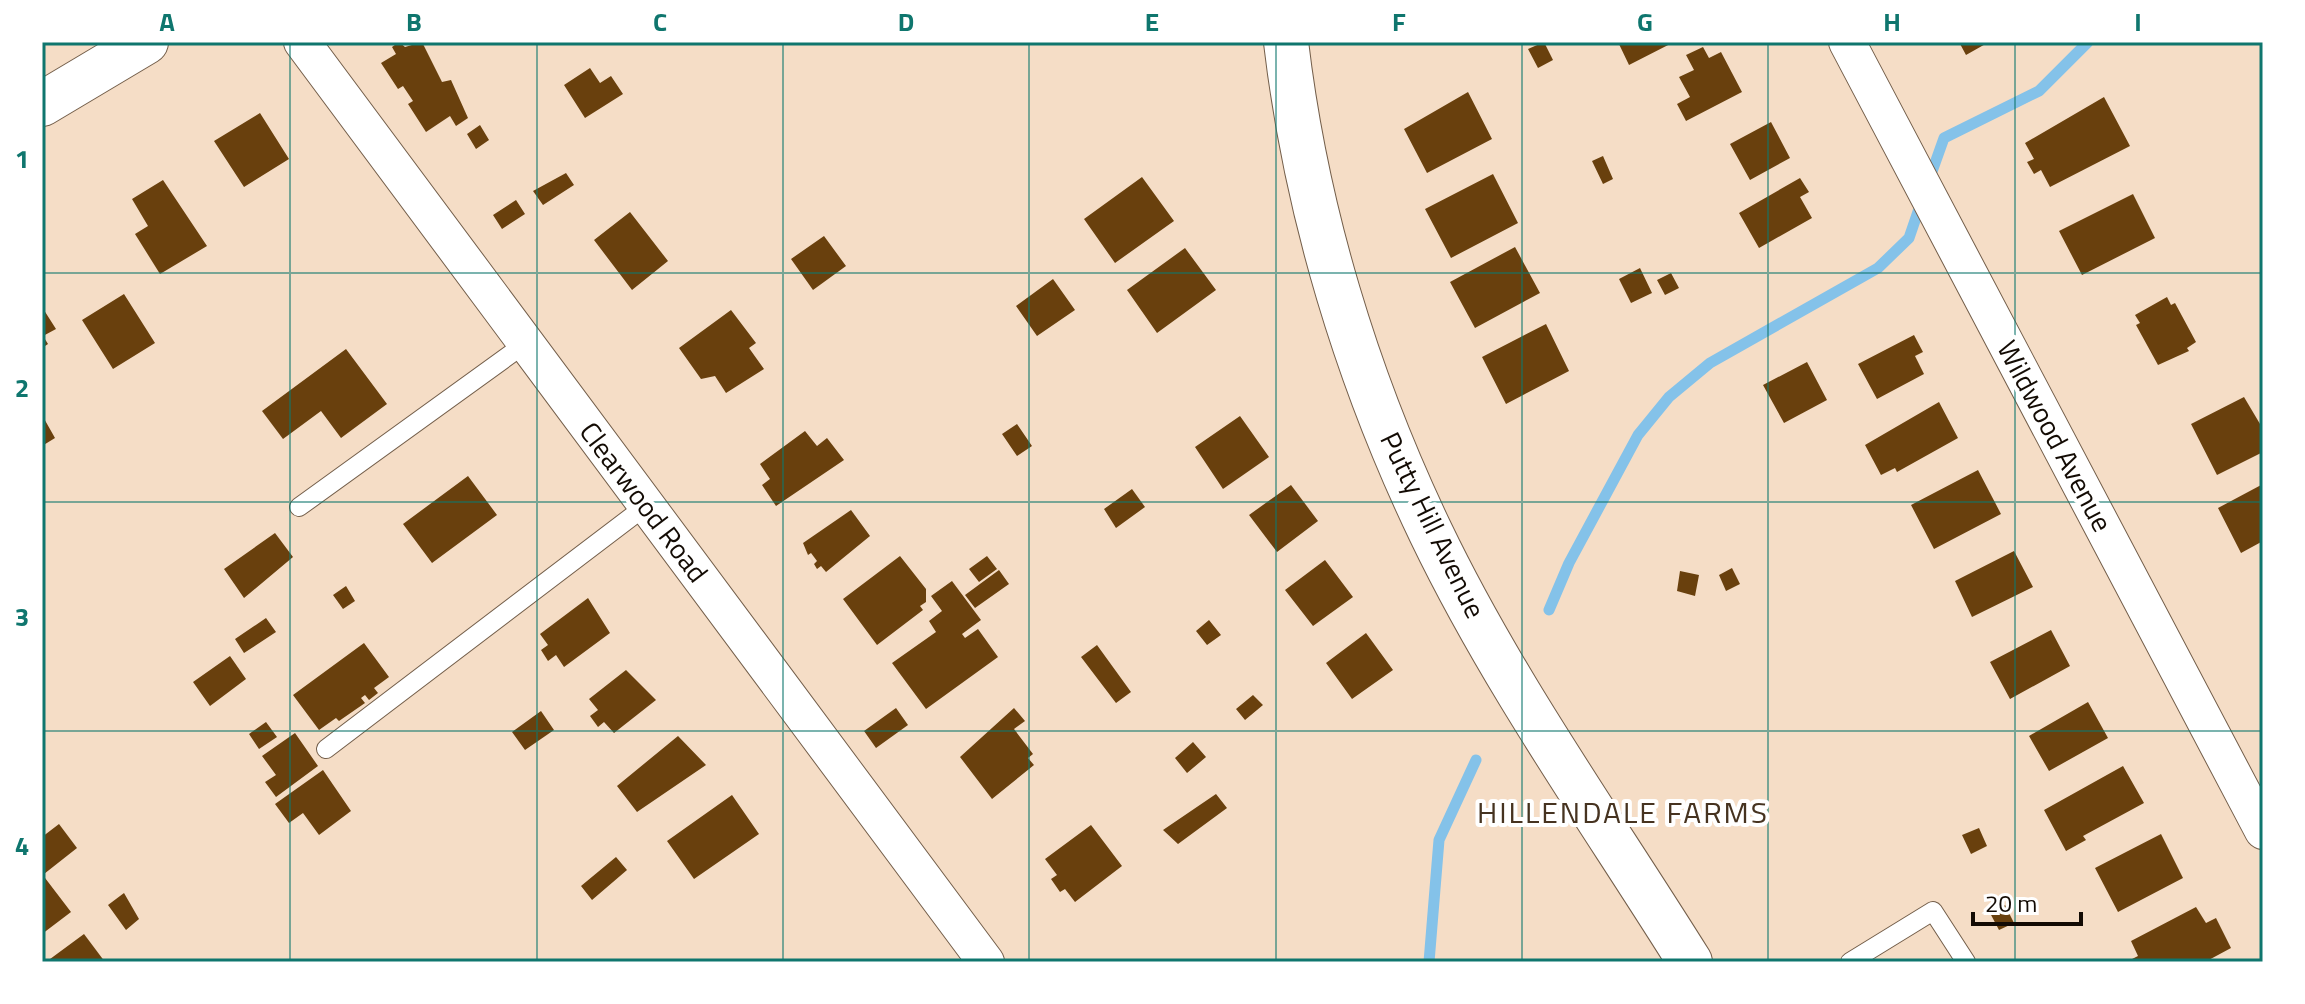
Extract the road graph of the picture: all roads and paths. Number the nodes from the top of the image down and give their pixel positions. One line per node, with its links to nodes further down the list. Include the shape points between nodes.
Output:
1 (146, 42): 5 (street)
2 (302, 42): 6 (street, Clearwood Road)
3 (1286, 42): 12 (street, Putty Hill Avenue, via 1302,144 1335,279 1407,479 1485,633)
4 (1847, 42): 10 (street, Wildwood Avenue)
5 (42, 104)
6 (526, 343): 7 (street, Clearwood Road); 8 (lane)
7 (647, 505): 9 (lane); 11 (street, Clearwood Road)
8 (299, 507)
9 (326, 749)
10 (2263, 831)
11 (986, 962)
12 (1690, 962)
13 (1850, 962): 14 (lane, via 1933,911)
14 (1966, 962)

